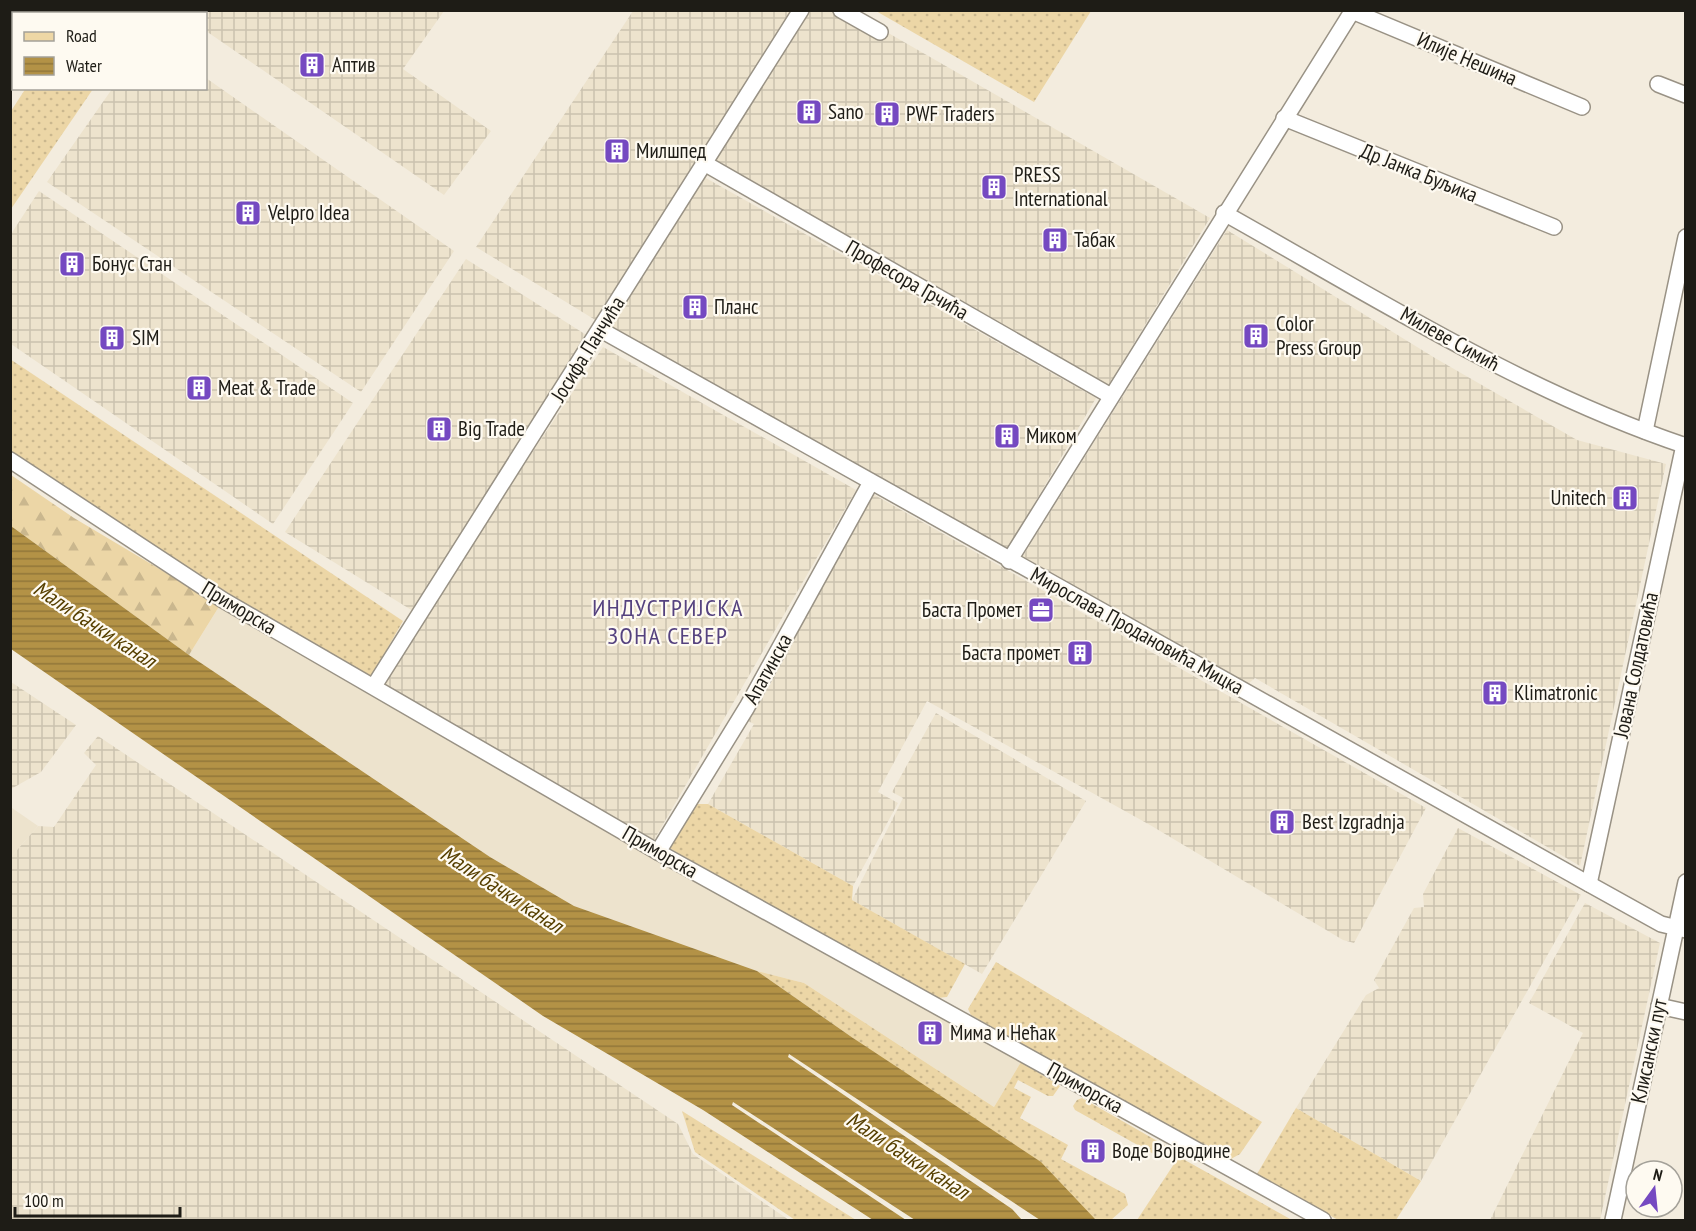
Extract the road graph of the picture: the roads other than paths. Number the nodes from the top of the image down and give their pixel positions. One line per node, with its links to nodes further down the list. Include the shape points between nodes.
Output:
1 (801, 10): 9 (street, Јосифа Панчића)
2 (841, 10): 4 (street)
3 (1352, 11): 7 (street, Илије Нешина); 8 (street)
4 (880, 32)
5 (1658, 84): 6 (street)
6 (1686, 95)
7 (1582, 107)
8 (1284, 118): 10 (street); 11 (street, Др Јанка Буљика)
9 (704, 163): 13 (street, Јосифа Панчића); 14 (street, Професора Грчића)
10 (1224, 213): 14 (street); 15 (street, Милеве Симић, via 1506,370)
11 (1554, 227)
12 (1686, 237): 15 (street)
13 (601, 330): 18 (street, Мирослава Продановића Мицка); 20 (street, Јосифа Панчића)
14 (1110, 396): 19 (street)
15 (1644, 431): 16 (street, Милеве Симић)
16 (1685, 446): 23 (street, Јована Солдатовића)
17 (10, 460): 20 (street, Приморска, via 223,600)
18 (871, 483): 19 (street, Мирослава Продановића Мицка); 21 (street, Апатинска, via 747,707)
19 (1009, 561): 23 (street, Мирослава Продановића Мицка)
20 (374, 686): 21 (street, Приморска)
21 (658, 852): 27 (street, Приморска)
22 (1686, 882): 24 (street, Клисански пут)
23 (1589, 884): 24 (street, Мирослава Продановића Мицка, via 1661,924)
24 (1681, 929): 25 (street, Клисански пут)
25 (1659, 1006): 26 (street); 28 (street, Клисански пут)
26 (1686, 1012)
27 (1323, 1221)
28 (1613, 1221)

